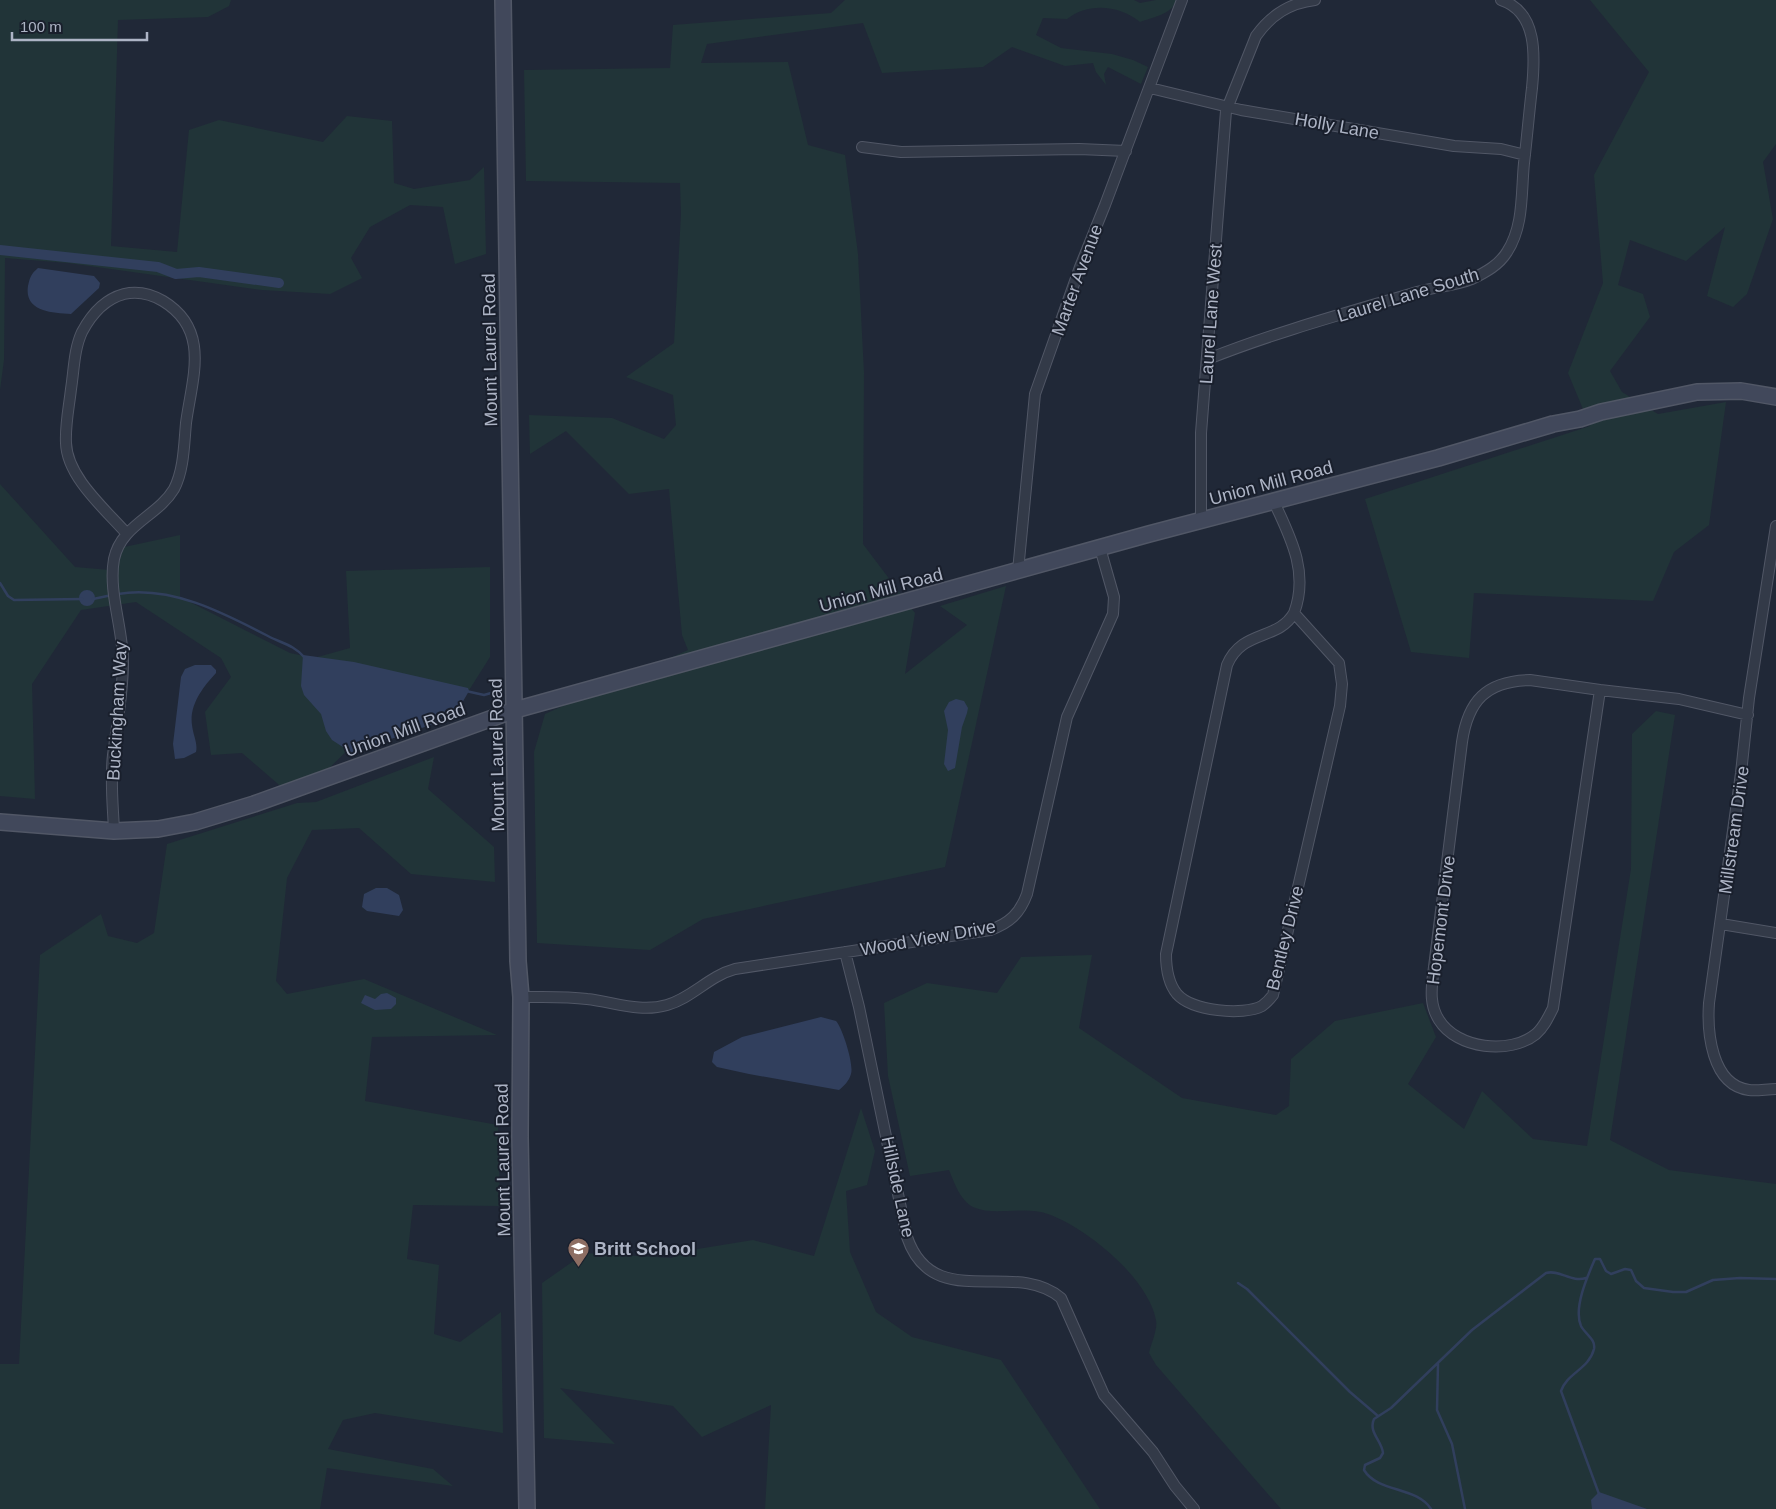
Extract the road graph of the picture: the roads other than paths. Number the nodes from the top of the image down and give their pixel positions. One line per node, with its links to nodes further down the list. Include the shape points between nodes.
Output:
1 (503, 0): 20 (street, Mount Laurel Road)
2 (1182, 0): 5 (street, Marter Avenue)
3 (1315, 0): 6 (street, Laurel Lane West, via 1280,11 1262,28)
4 (1501, 0): 9 (street, Laurel Lane South, via 1521,13 1533,42)
5 (1150, 88): 6 (street, Holly Lane); 8 (street, Marter Avenue)
6 (1228, 106): 9 (street, Holly Lane, via 1454,146 1501,149); 10 (street, Laurel Lane West)
7 (862, 146): 8 (street, via 901,152)
8 (1126, 151): 17 (street, Marter Avenue, via 1034,394)
9 (1525, 155): 10 (street, Laurel Lane South, via 1516,232 1508,252 1492,269 1470,279 1266,336)
10 (1208, 358): 13 (street, Laurel Lane West, via 1200,451)
11 (1776, 397): 12 (street, Union Mill Road, via 1719,391 1658,399 1553,424)
12 (1274, 502): 13 (street, Union Mill Road); 18 (street, via 1300,568 1300,594)
13 (1201, 522): 16 (street, Union Mill Road)
14 (1776, 526): 21 (street, Millstream Drive)
15 (127, 534): 15 (street, Buckingham Way, via 74,472 66,442 74,363 80,337 94,314 106,303 135,293 156,297 174,310 193,337 196,358 180,469 174,488); 23 (street, Buckingham Way, via 118,546 113,569 123,661 112,776)
16 (1100, 548): 17 (street, Union Mill Road); 26 (street, Wood View Drive, via 1114,597 1113,614 1067,717 1032,876 1020,910 1007,923 990,930)
17 (1018, 571): 20 (street, Union Mill Road)
18 (1294, 613): 18 (street, Bentley Drive, via 1339,663 1342,684 1340,706 1273,995 1262,1006 1244,1011 1208,1008 1190,1003 1177,994 1169,979 1166,954 1225,675 1230,658 1240,645 1285,625)
19 (1600, 690): 19 (street, Hopemont Drive, via 1530,680 1515,681 1488,691 1469,713 1462,742 1431,992 1439,1020 1462,1040 1493,1046 1524,1042 1537,1034 1553,1008); 21 (street, Hopemont Drive, via 1705,704)
20 (515, 710): 23 (street, Union Mill Road, via 224,814 158,829); 27 (street, Mount Laurel Road)
21 (1748, 715): 24 (street, Millstream Drive)
22 (0, 822): 23 (street, Union Mill Road)
23 (114, 831)
24 (1721, 924): 25 (street); 28 (street, Millstream Drive, via 1708,1017 1714,1056 1736,1086 1749,1090)
25 (1776, 933)
26 (845, 952): 27 (street, Wood View Drive, via 725,972 679,1001 659,1007 636,1007 585,998); 30 (street, Hillside Lane, via 907,1237 916,1256 932,1272 947,1279 1028,1284 1050,1290 1061,1298 1104,1395 1153,1452)
27 (521, 997): 29 (street, Mount Laurel Road, via 520,1137)
28 (1776, 1089)
29 (527, 1509)
30 (1194, 1509)

